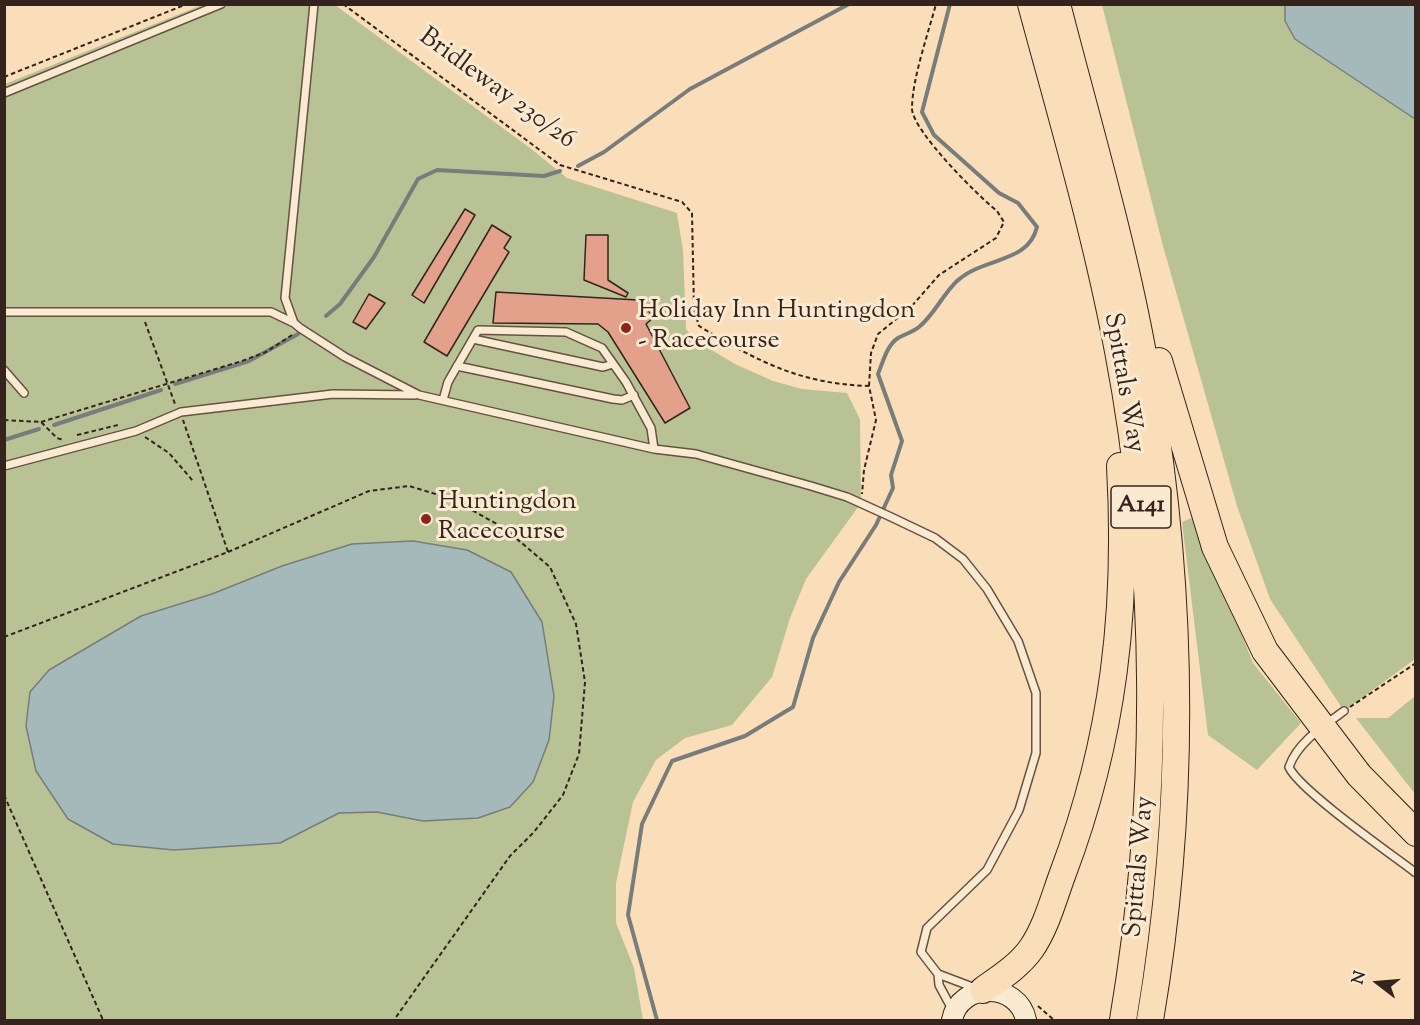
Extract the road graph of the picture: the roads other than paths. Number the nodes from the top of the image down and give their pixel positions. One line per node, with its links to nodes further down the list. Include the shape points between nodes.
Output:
1 (221, 4): 5 (lane)
2 (314, 4): 9 (lane, via 285,298)
3 (1031, 4): 7 (highway, Spittals Way / A141)
4 (1057, 4): 6 (highway, Spittals Way / A141)
5 (4, 93)
6 (1107, 198): 20 (highway, via 1137,274 1164,381 1215,547 1265,651); 28 (highway, Spittals Way / A141, via 1137,319 1158,442 1174,628 1173,814)
7 (1100, 263): 24 (highway, via 1118,424 1122,500 1121,620 1107,721 1079,831 1032,948); 27 (highway, Spittals Way / A141, via 1133,445 1149,639 1146,822 1136,936)
8 (4, 312): 9 (lane, via 271,312)
9 (297, 325): 15 (lane, via 345,357)
10 (473, 339): 11 (lane, via 603,367); 11 (lane, via 478,330 566,332 602,348); 12 (lane)
11 (613, 364): 16 (lane)
12 (457, 366): 16 (lane, via 613,399); 17 (lane)
13 (4, 370): 14 (lane)
14 (24, 393)
15 (419, 395): 17 (lane); 19 (lane, via 333,394 181,412 136,431)
16 (634, 395): 18 (lane, via 651,428)
17 (444, 400): 18 (lane)
18 (654, 449): 23 (lane, via 696,454 811,486 861,503 934,538 963,559 987,589 1018,641 1036,693 1035,753 1019,810 987,870 927,928 921,952)
19 (4, 466)
20 (1333, 718): 21 (highway, via 1359,775); 22 (lane, via 1293,754 1289,767 1292,774)
21 (1416, 833)
22 (1416, 873)
23 (938, 974): 24 (lane); 25 (lane)
24 (983, 990): 25 (main road, via 968,995); 26 (main road, via 999,992 1014,1000)
25 (952, 1017)
26 (1030, 1019)
27 (1123, 1020)
28 (1150, 1020)

